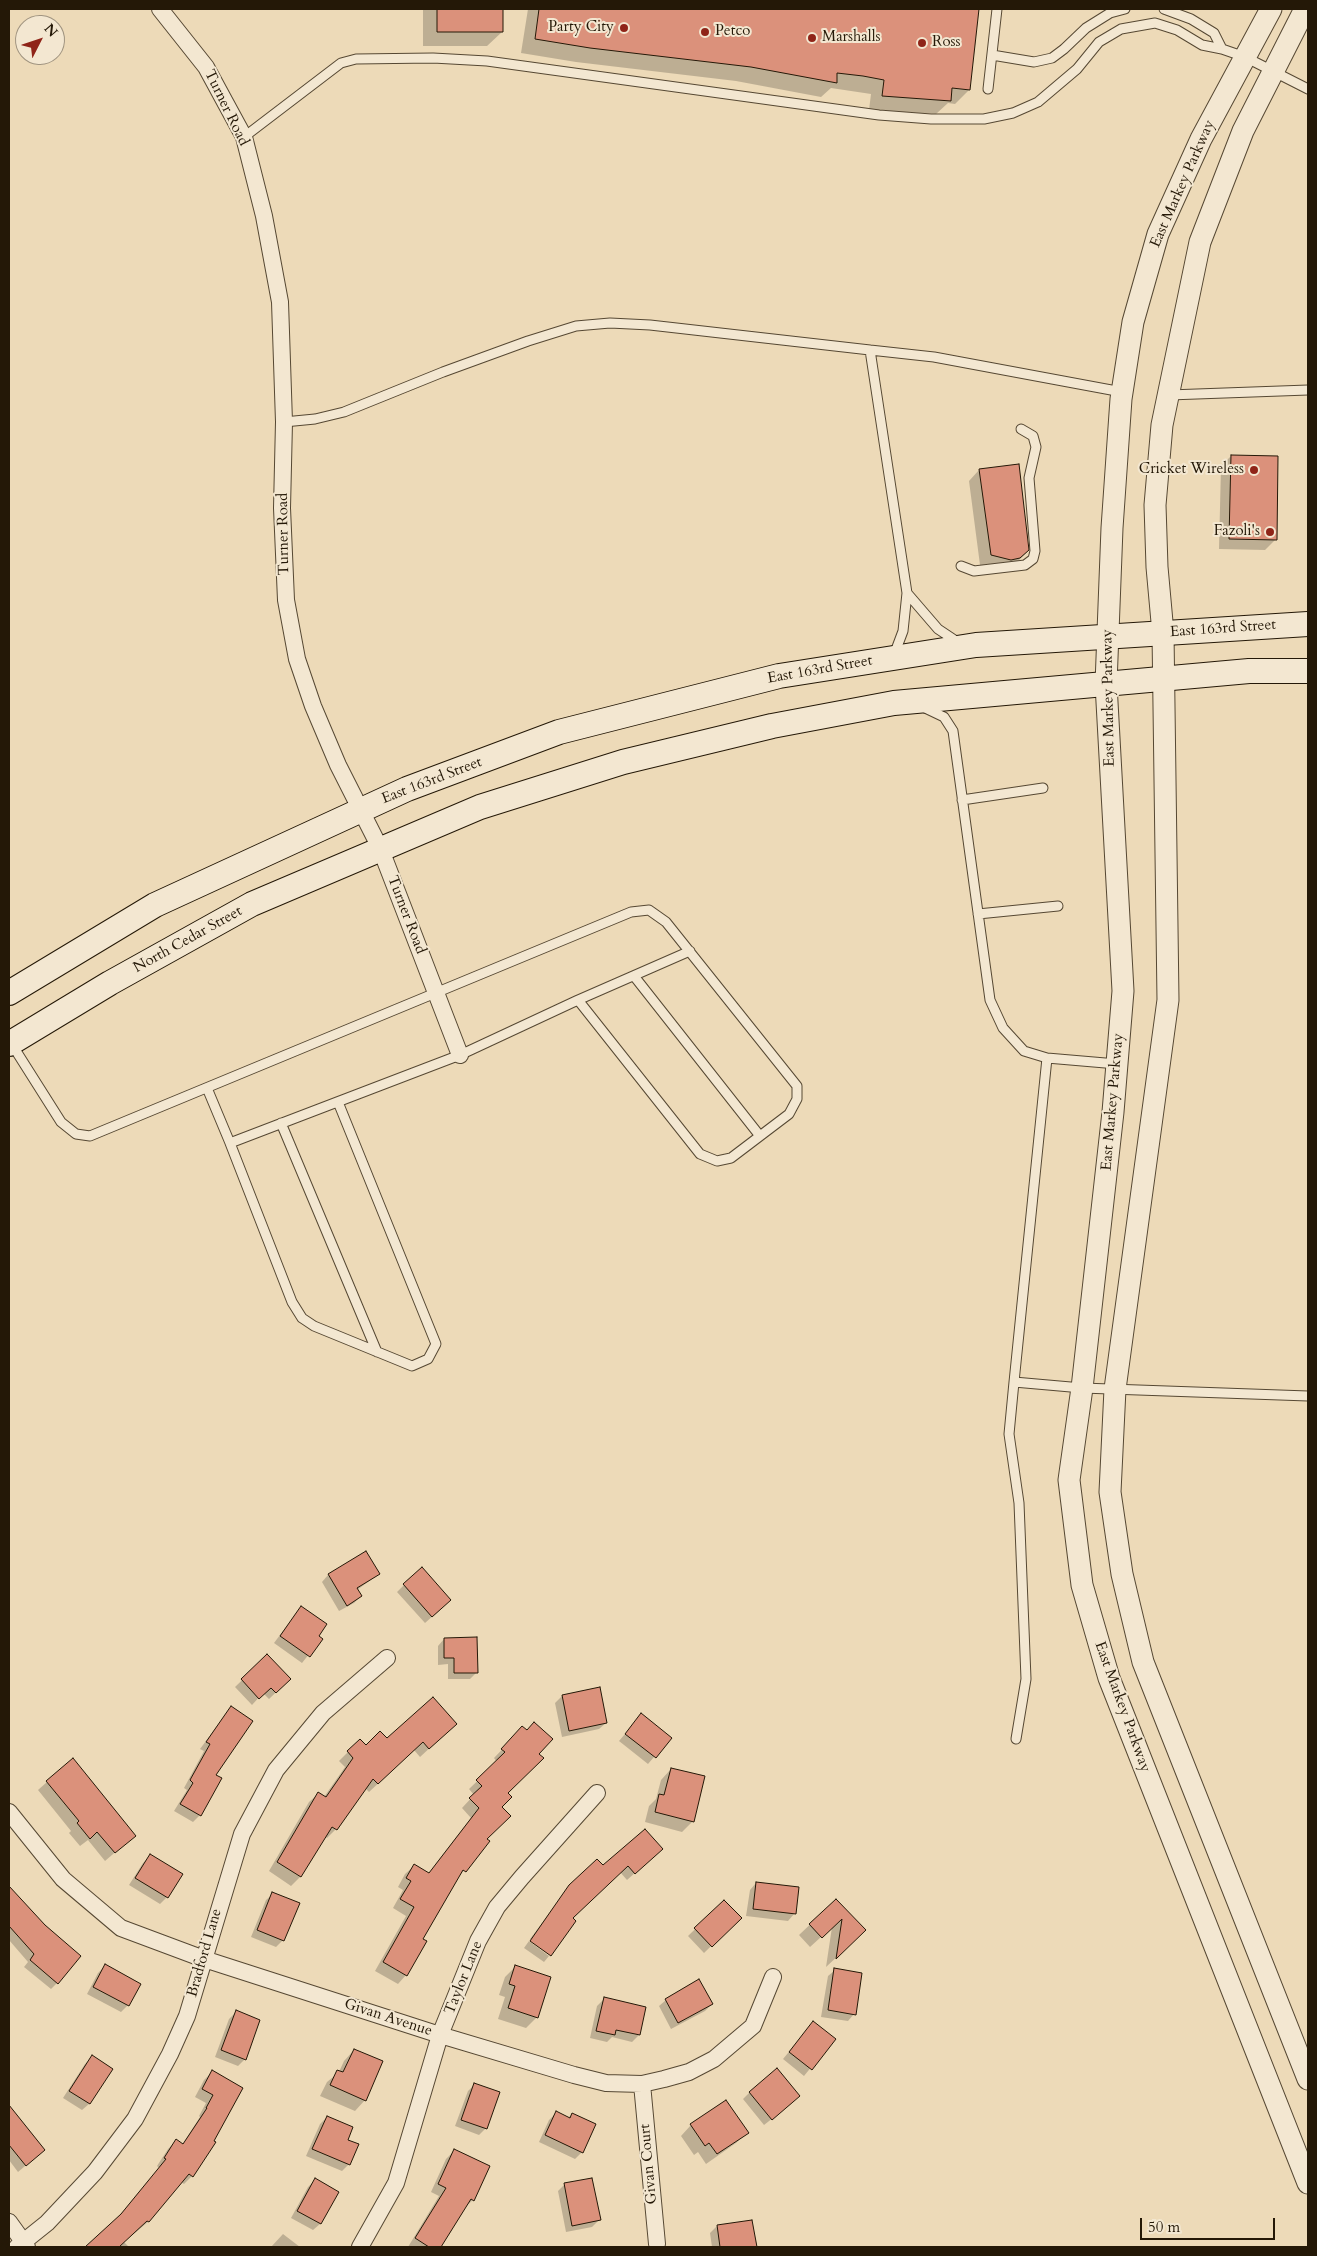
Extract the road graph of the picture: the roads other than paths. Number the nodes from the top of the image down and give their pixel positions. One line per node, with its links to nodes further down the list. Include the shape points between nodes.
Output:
1 (160, 9): 13 (street, Turner Road, via 206,67)
2 (997, 9): 8 (lane)
3 (1125, 9): 8 (lane, via 1110,13 1086,28 1052,58 1034,62)
4 (1164, 9): 7 (lane, via 1191,19 1214,33)
5 (1271, 9): 9 (street, East Markey Parkway)
6 (1305, 9): 10 (street)
7 (1222, 48): 9 (lane); 13 (lane, via 1202,45 1177,30 1155,23 1121,29 1099,42 1078,69 1038,102 1013,113 984,118 879,115 487,61 356,59 341,63)
8 (992, 55): 11 (lane)
9 (1245, 58): 10 (lane); 16 (street, East Markey Parkway, via 1201,139 1158,234 1133,322)
10 (1272, 71): 12 (lane); 17 (street, via 1243,131 1200,242)
11 (988, 89)
12 (1308, 89)
13 (244, 137): 18 (street, Turner Road, via 264,216 280,302)
14 (870, 350): 16 (lane, via 956,361); 18 (lane, via 650,325 610,322 576,326 528,340 344,412); 21 (lane)
15 (1308, 390): 17 (lane)
16 (1123, 392): 24 (street, East Markey Parkway)
17 (1169, 395): 23 (street, via 1162,425 1155,505)
18 (284, 422): 33 (street, Turner Road, via 282,508 286,600 296,659)
19 (1021, 429): 20 (lane, via 1033,436 1036,447 1029,478 1033,559 1025,565 974,571)
20 (961, 566)
21 (907, 594): 25 (lane, via 938,628); 26 (lane, via 903,631)
22 (1308, 624): 23 (main road, East 163rd Street)
23 (1163, 633): 24 (main road, East 163rd Street); 28 (street)
24 (1106, 636): 25 (main road, East 163rd Street); 29 (street, East Markey Parkway)
25 (965, 647): 26 (main road, East 163rd Street)
26 (893, 658): 33 (main road, East 163rd Street, via 779,676 559,732)
27 (1308, 671): 28 (main road, via 1249,671)
28 (1164, 679): 29 (main road); 54 (street, via 1168,1000)
29 (1106, 684): 30 (main road); 45 (street, East Markey Parkway, via 1123,991)
30 (911, 701): 32 (lane, via 944,717 953,731); 34 (main road, via 772,726 623,762 480,808)
31 (1043, 788): 32 (lane)
32 (962, 800): 36 (lane)
33 (357, 811): 34 (street, Turner Road); 39 (main road, via 155,905)
34 (379, 851): 40 (street, Turner Road); 42 (main road, North Cedar Street, via 252,904 110,983)
35 (1058, 906): 36 (lane)
36 (978, 914): 44 (lane, via 990,1000 1002,1028 1024,1051)
37 (690, 952): 38 (lane); 40 (lane, via 666,922 649,910 631,912); 49 (lane, via 797,1086 797,1099 789,1114)
38 (634, 976): 41 (lane); 49 (lane)
39 (9, 993)
40 (436, 993): 43 (street, Turner Road); 46 (lane)
41 (578, 1000): 43 (lane); 49 (lane, via 700,1154 717,1161 731,1158)
42 (10, 1044): 46 (lane, via 61,1122 76,1134 90,1136)
43 (460, 1055): 47 (lane)
44 (1047, 1058): 45 (lane); 52 (lane)
45 (1117, 1064): 53 (street, East Markey Parkway)
46 (207, 1088): 50 (lane)
47 (338, 1102): 48 (lane); 51 (lane, via 436,1344 428,1358 412,1366)
48 (281, 1123): 50 (lane); 51 (lane)
49 (760, 1136)
50 (230, 1143): 51 (lane, via 292,1302 302,1318)
51 (377, 1352)
52 (1014, 1382): 53 (lane); 57 (lane, via 1009,1434 1018,1503 1026,1679)
53 (1082, 1388): 54 (lane); 65 (street, East Markey Parkway, via 1069,1480 1082,1585 1109,1678)
54 (1115, 1388): 55 (lane); 63 (street, via 1110,1492 1122,1574 1143,1662)
55 (1308, 1396)
56 (387, 1658): 60 (street, Bradford Lane, via 323,1713 276,1770 242,1834)
57 (1016, 1739)
58 (597, 1793): 62 (street, Taylor Lane, via 497,1908 478,1941)
59 (9, 1812): 60 (street, Givan Avenue, via 63,1879 121,1928)
60 (204, 1959): 62 (street, Givan Avenue); 68 (street, Bradford Lane, via 170,2054 135,2119 95,2172)
61 (773, 1977): 64 (street, Givan Avenue, via 753,2026 731,2046 689,2072)
62 (440, 2035): 64 (street, Givan Avenue, via 574,2075 606,2082); 69 (street, Taylor Lane, via 396,2183)
63 (1308, 2079)
64 (642, 2084): 67 (street, Givan Court)
65 (1308, 2183)
66 (9, 2222): 68 (street)
67 (657, 2244)
68 (23, 2246)
69 (360, 2247)

